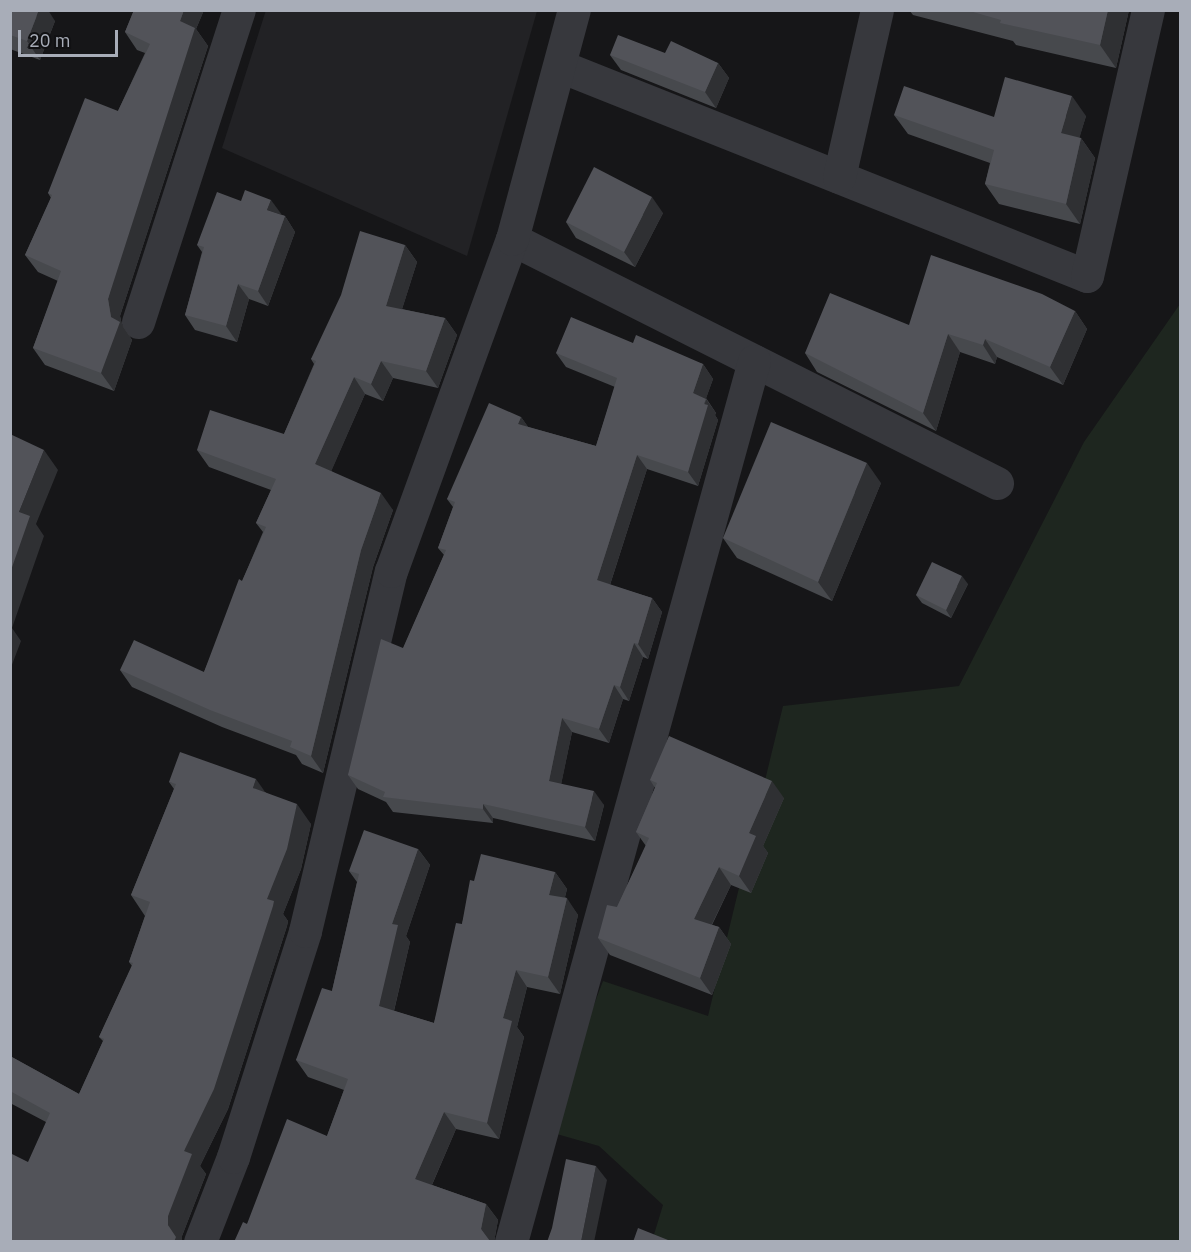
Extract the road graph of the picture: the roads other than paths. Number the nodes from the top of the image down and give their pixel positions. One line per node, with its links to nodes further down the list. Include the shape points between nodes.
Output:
1 (239, 10): 8 (street)
2 (574, 10): 5 (street)
3 (877, 10): 6 (street)
4 (1148, 10): 6 (street, via 1087,276)
5 (560, 66): 6 (street); 7 (street)
6 (839, 177)
7 (512, 239): 9 (street); 11 (street, via 391,571 305,931 233,1157)
8 (138, 322)
9 (754, 361): 10 (street); 12 (street)
10 (997, 483)
11 (200, 1242)
12 (511, 1242)

